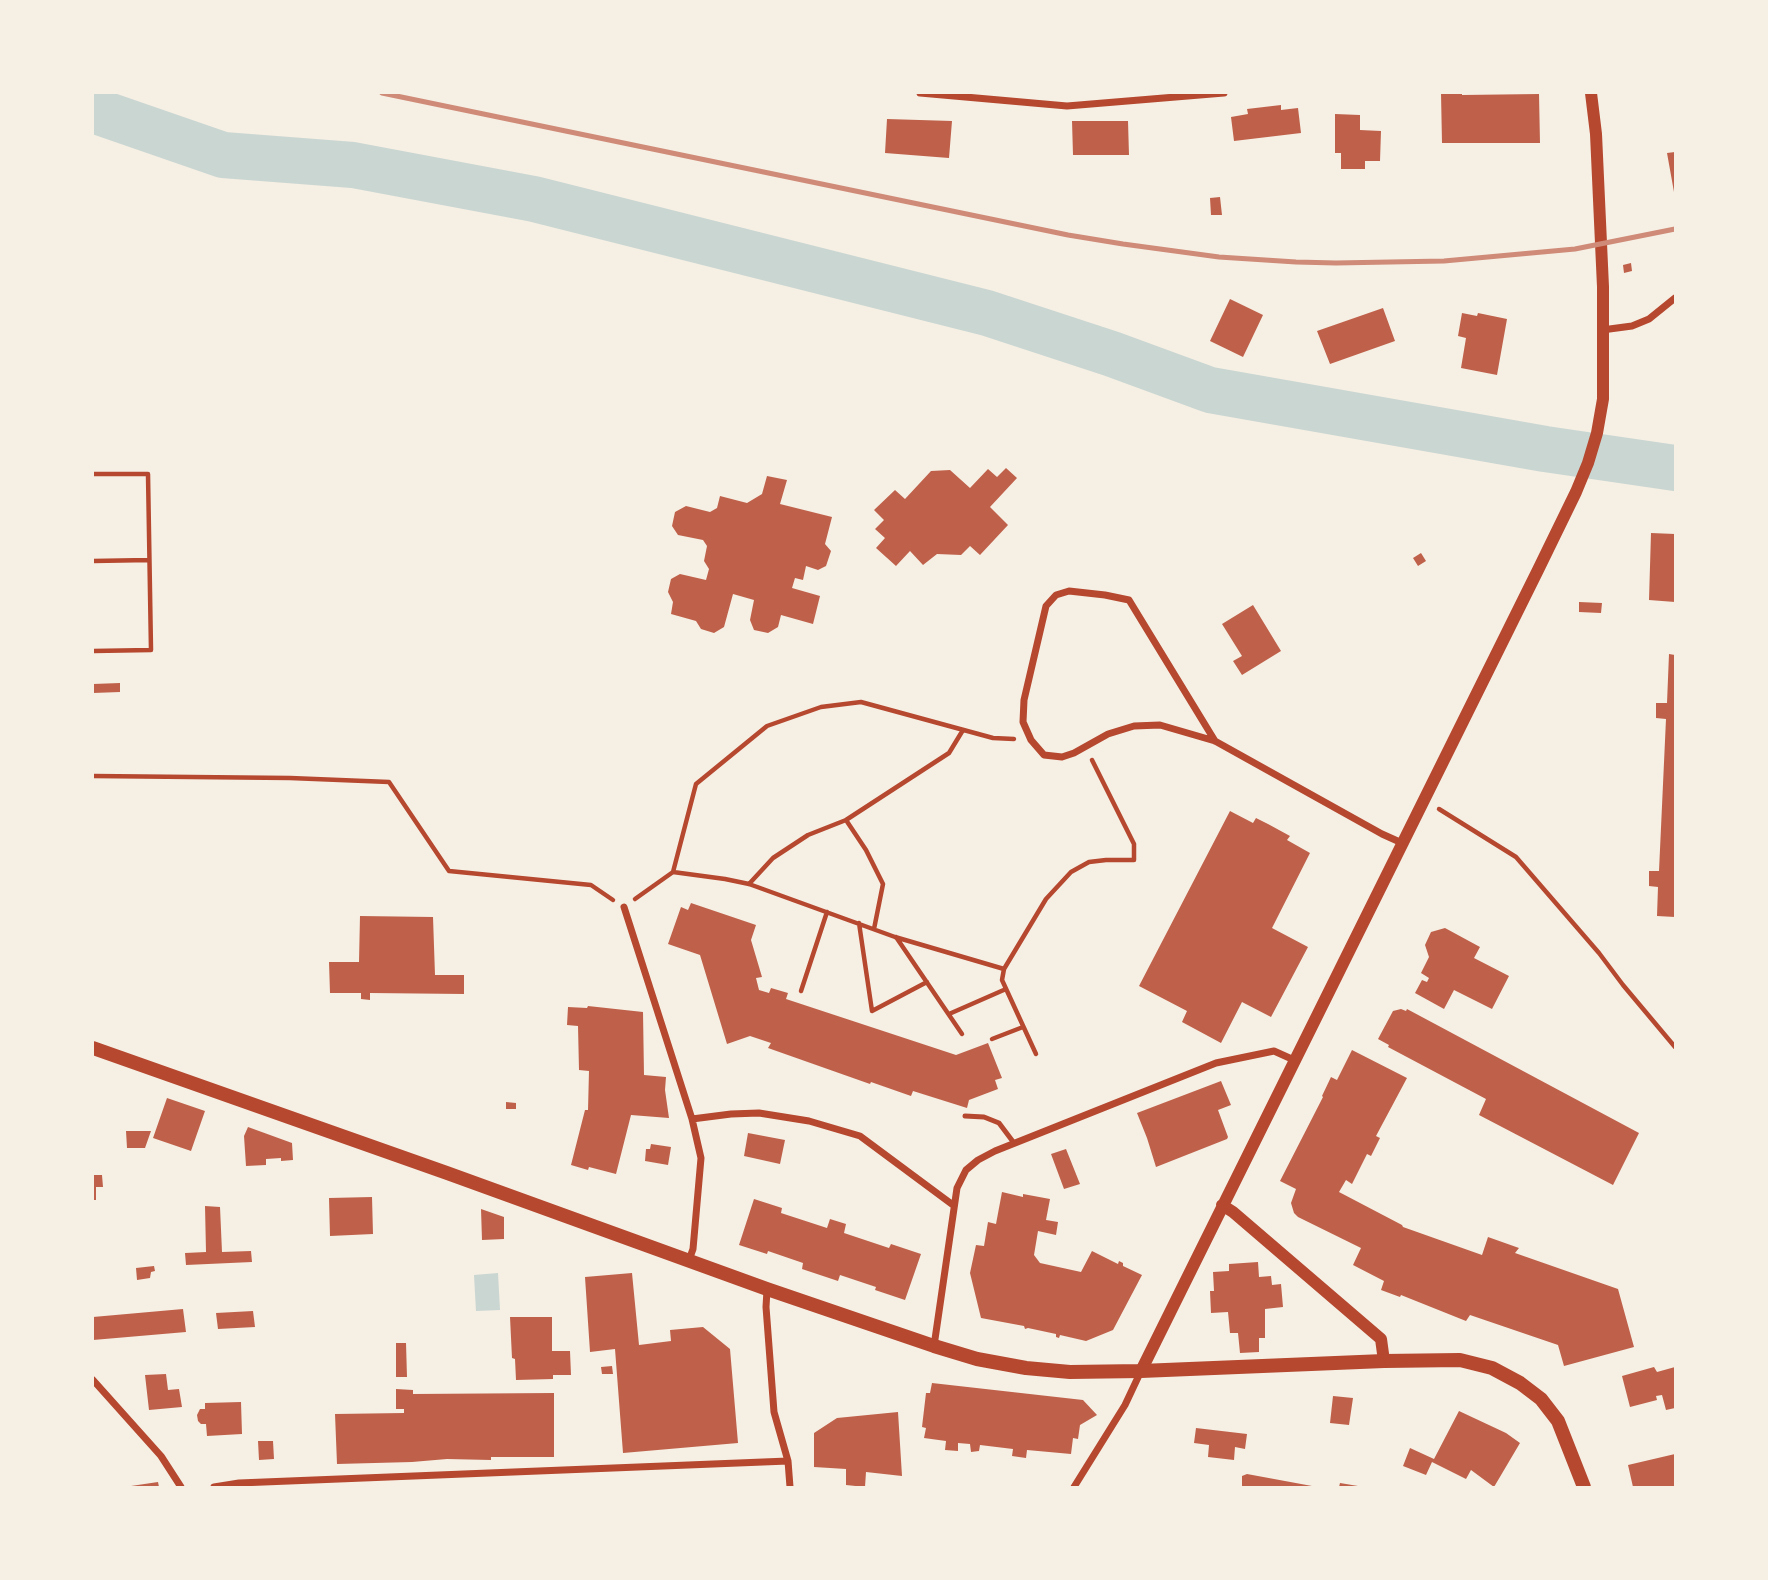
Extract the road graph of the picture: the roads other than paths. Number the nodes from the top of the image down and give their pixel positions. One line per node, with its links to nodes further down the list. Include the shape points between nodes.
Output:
1 (920, 93): 2 (street, via 1067,106)
2 (1224, 93)
3 (1591, 93): 5 (street)
4 (1675, 298): 5 (street, via 1649,319)
5 (1602, 330): 7 (street, via 1602,400 1588,463)
6 (1215, 741): 6 (street, via 1129,600 1069,591 1056,595 1046,606 1023,722 1044,755 1062,757 1134,726 1160,726); 7 (street)
7 (1402, 843): 10 (street)
8 (624, 907): 12 (street)
9 (93, 1048): 16 (main road)
10 (1294, 1060): 13 (street, via 1274,1051 1216,1063); 15 (street)
11 (965, 1116): 13 (lane, via 999,1123)
12 (692, 1119): 14 (street, via 759,1113 860,1136); 16 (street, via 701,1158)
13 (1014, 1143): 14 (street, via 965,1170)
14 (953, 1205): 18 (street)
15 (1222, 1205): 19 (street, via 1381,1339); 20 (street)
16 (688, 1261): 17 (main road)
17 (767, 1289): 18 (main road); 22 (street, via 774,1412)
18 (934, 1346): 20 (main road, via 1026,1368)
19 (1384, 1361): 20 (main road); 27 (main road, via 1461,1360 1520,1382 1558,1420)
20 (1141, 1371): 26 (street)
21 (93, 1380): 23 (street, via 161,1456)
22 (788, 1461): 24 (street); 25 (street)
23 (181, 1487)
24 (214, 1487)
25 (790, 1487)
26 (1074, 1487)
27 (1584, 1487)

